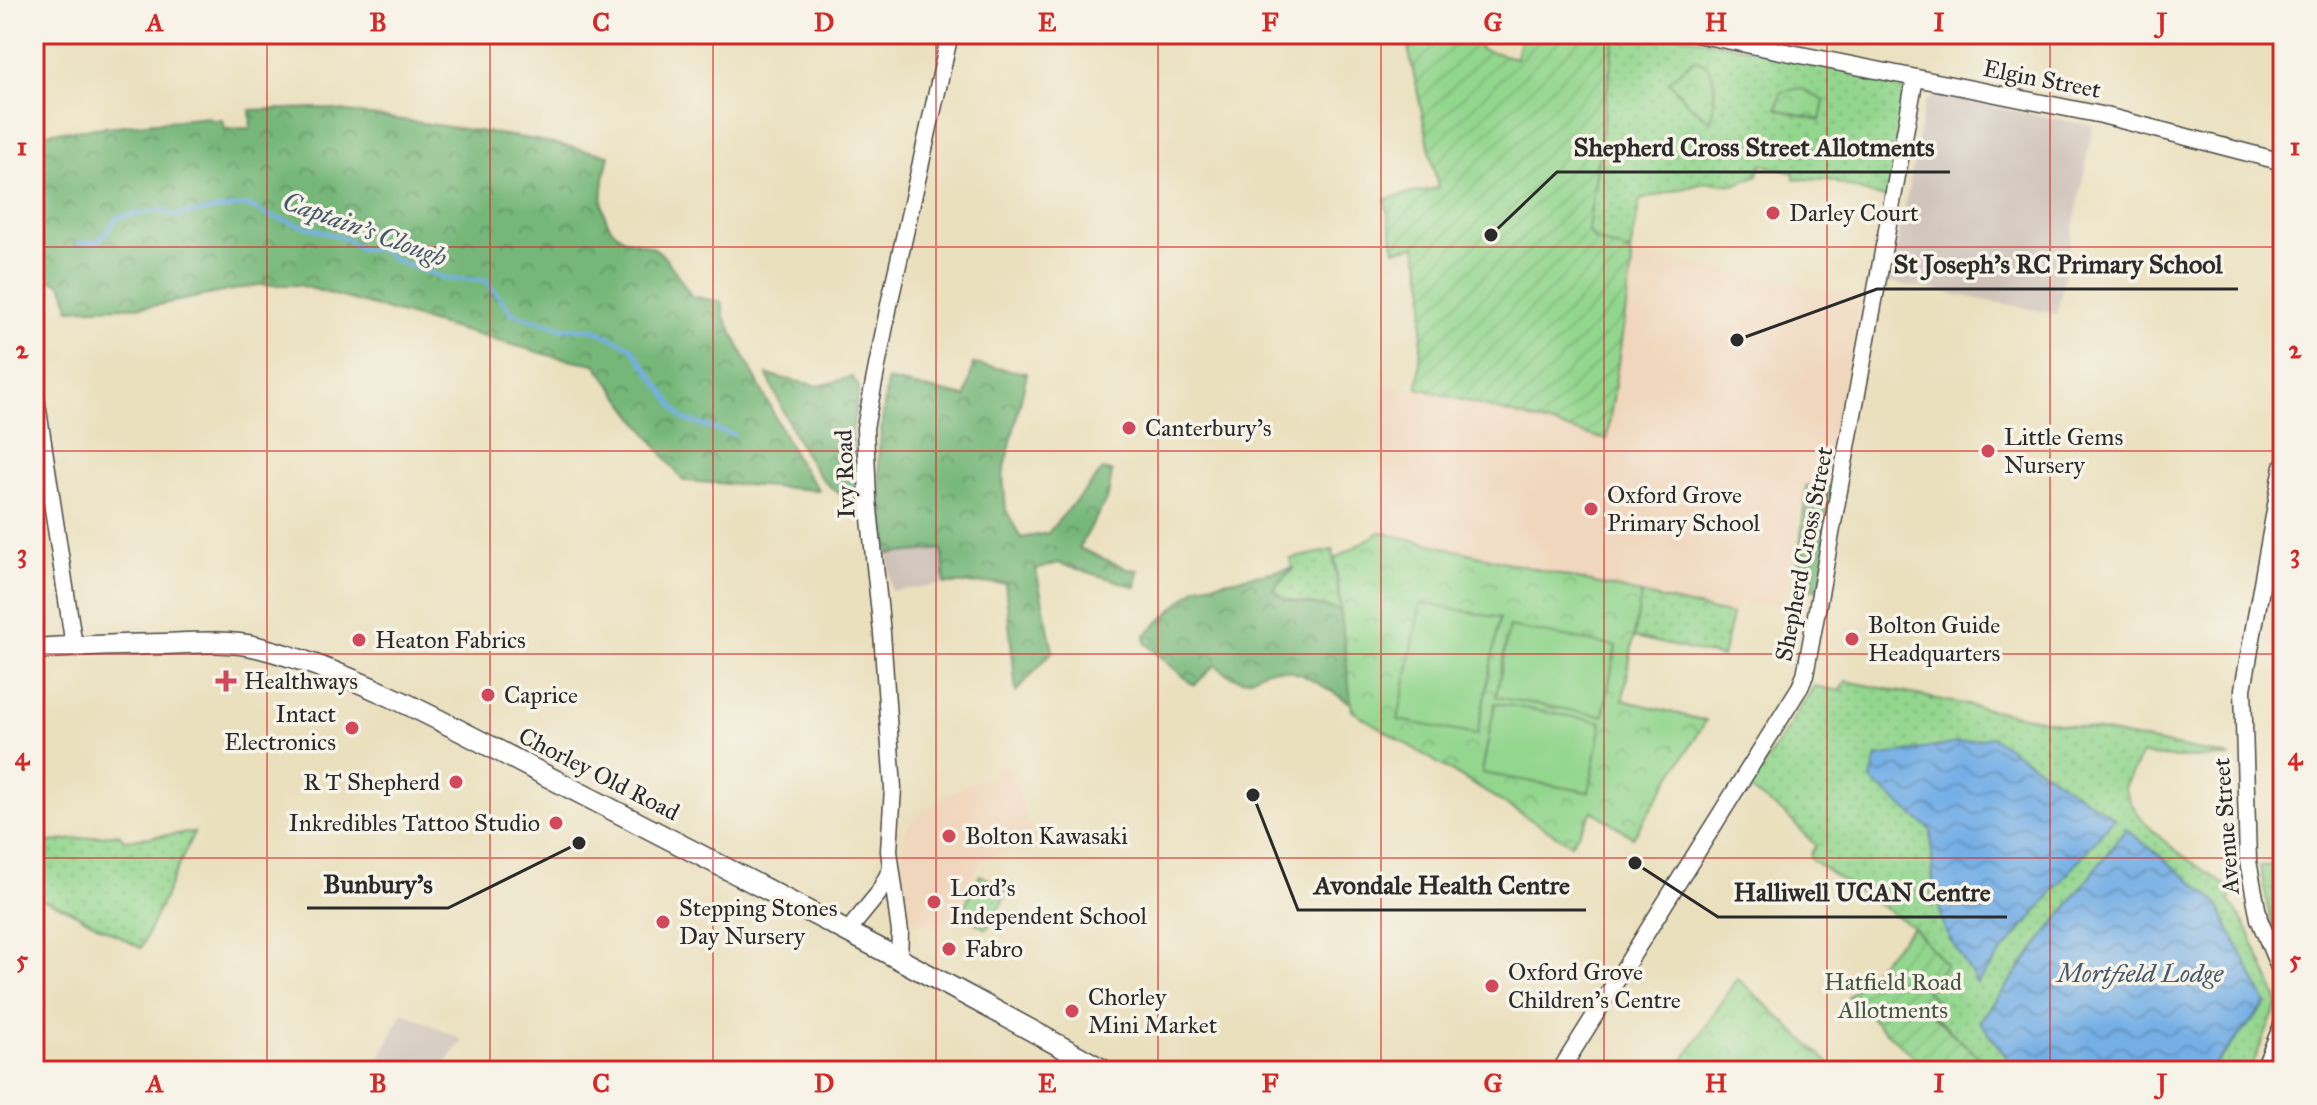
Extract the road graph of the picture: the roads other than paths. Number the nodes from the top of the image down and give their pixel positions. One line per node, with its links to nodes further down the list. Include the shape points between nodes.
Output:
1 (950, 34): 9 (street, Ivy Road, via 865,428 893,788)
2 (1696, 34): 3 (street, Elgin Street)
3 (1915, 78): 4 (street, Elgin Street, via 2102,115); 15 (street, Shepherd Cross Street, via 1805,675)
4 (2283, 162)
5 (34, 384): 7 (street)
6 (2283, 466): 12 (street, Avenue Street, via 2243,689 2248,861 2259,919)
7 (74, 646): 8 (main road, Chorley Old Road); 10 (main road, Chorley Old Road, via 222,643 255,647 326,670 451,728)
8 (34, 649)
9 (890, 871): 10 (street); 11 (street, Ivy Road)
10 (847, 932): 11 (main road, Chorley Old Road)
11 (899, 959): 14 (main road, Chorley Old Road)
12 (2283, 977)
13 (2283, 1023): 16 (street)
14 (1105, 1071)
15 (1560, 1071)
16 (2263, 1071)

